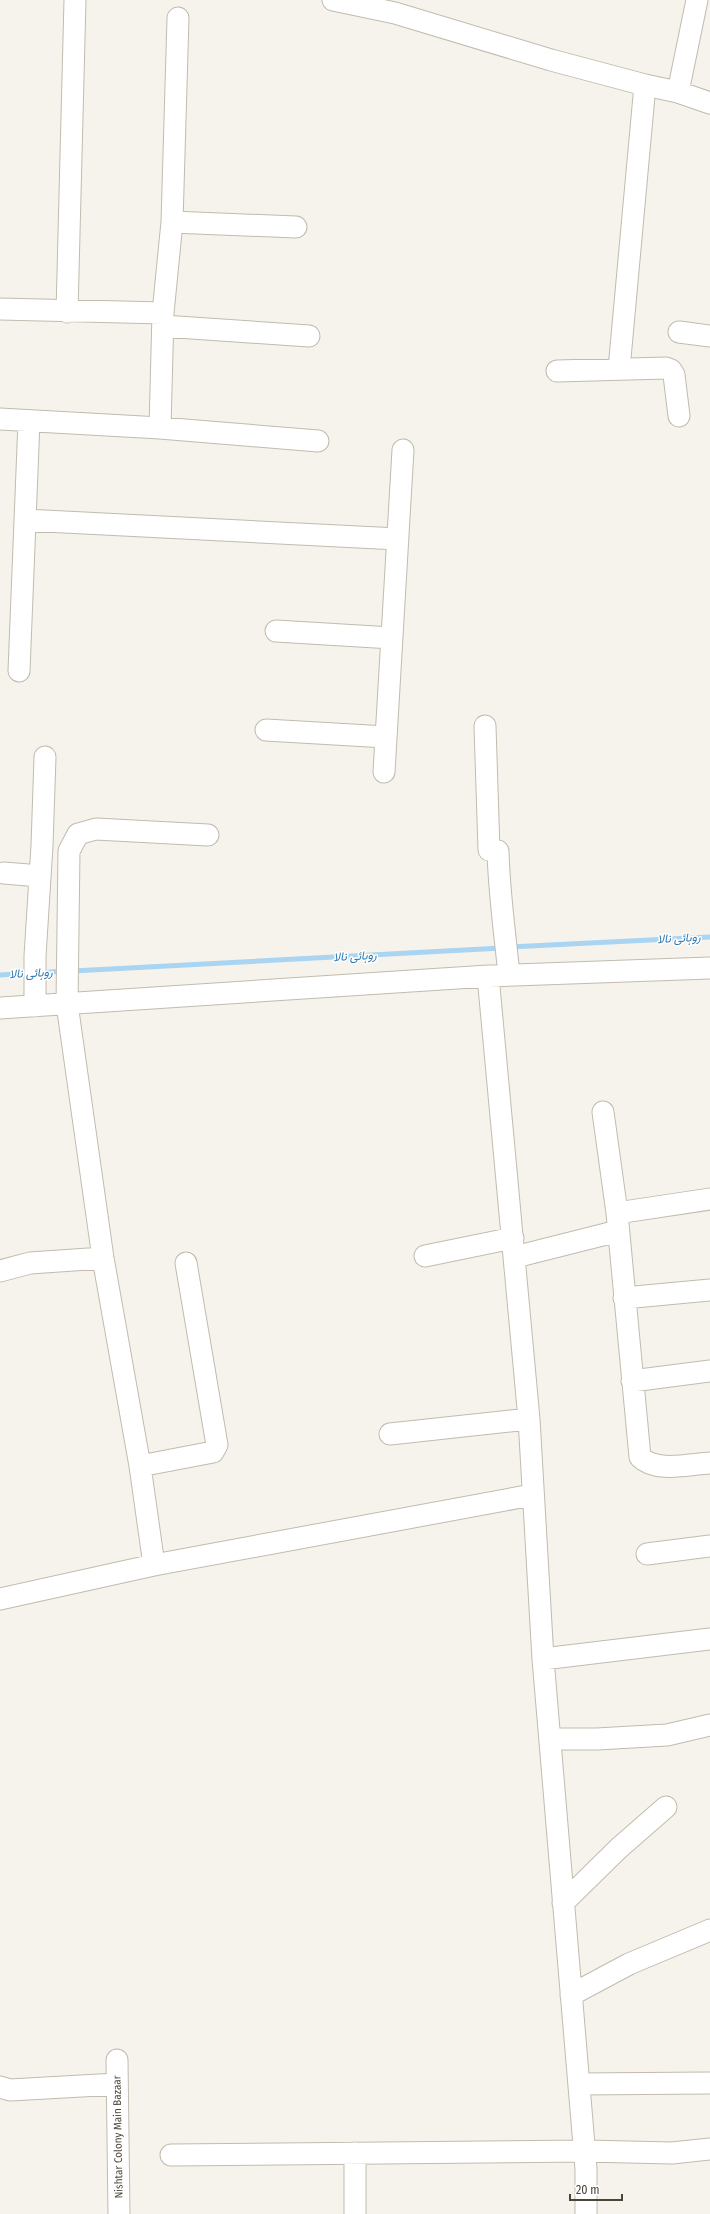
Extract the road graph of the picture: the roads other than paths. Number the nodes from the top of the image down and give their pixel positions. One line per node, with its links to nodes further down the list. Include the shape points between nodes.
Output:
1 (75, 0): 11 (street)
2 (333, 0): 5 (street, via 395,13)
3 (697, 0): 6 (street)
4 (178, 18): 8 (street)
5 (645, 85): 6 (street); 16 (street)
6 (678, 92): 7 (street)
7 (710, 103)
8 (172, 222): 9 (street); 12 (street)
9 (296, 227)
10 (0, 309): 11 (street)
11 (67, 312): 12 (street)
12 (163, 319): 14 (street); 21 (street)
13 (679, 332): 15 (street)
14 (309, 336)
15 (710, 336)
16 (620, 369): 17 (street); 18 (street, via 671,370)
17 (557, 371)
18 (680, 416)
19 (0, 419): 20 (street)
20 (29, 421): 21 (street); 24 (street)
21 (160, 428): 22 (street)
22 (318, 441)
23 (403, 450): 25 (street)
24 (25, 520): 25 (street); 28 (street)
25 (398, 539): 27 (street)
26 (276, 631): 27 (street)
27 (392, 638): 31 (street)
28 (19, 671)
29 (485, 726): 37 (street, via 489,850 498,851)
30 (266, 730): 31 (street)
31 (386, 737): 33 (street)
32 (45, 757): 36 (street)
33 (384, 772)
34 (208, 835): 41 (street, via 96,829 78,834 69,850)
35 (4, 873): 36 (street)
36 (40, 876): 40 (street)
37 (508, 968): 38 (street); 39 (street)
38 (710, 968)
39 (488, 976): 41 (street); 46 (street)
40 (35, 998): 41 (street); 42 (street)
41 (67, 1004): 48 (street)
42 (0, 1008)
43 (604, 1112): 45 (street)
44 (710, 1199): 45 (street)
45 (617, 1222): 46 (street); 52 (street)
46 (514, 1247): 47 (street); 55 (street)
47 (425, 1256)
48 (103, 1258): 50 (street, via 30,1262); 58 (street)
49 (186, 1263): 58 (street, via 217,1445 214,1452)
50 (0, 1271)
51 (710, 1290): 52 (street)
52 (624, 1298): 54 (street)
53 (710, 1371): 54 (street)
54 (632, 1380): 57 (street, via 640,1457 646,1463 665,1466)
55 (529, 1419): 56 (street); 59 (street)
56 (390, 1434)
57 (710, 1463)
58 (140, 1466): 62 (street)
59 (532, 1495): 62 (street); 65 (street)
60 (710, 1546): 61 (street)
61 (647, 1554)
62 (154, 1565): 63 (street)
63 (0, 1599)
64 (710, 1639): 65 (street)
65 (543, 1659): 67 (street)
66 (710, 1725): 67 (street, via 667,1735)
67 (551, 1739): 69 (street)
68 (666, 1808): 69 (street, via 619,1848)
69 (563, 1903): 71 (street)
70 (710, 1930): 71 (street, via 629,1964)
71 (571, 1995): 75 (street)
72 (117, 2060): 74 (street, Nishtar Colony Main Bazaar)
73 (710, 2083): 75 (street)
74 (117, 2084): 76 (street, via 10,2090); 81 (street, Nishtar Colony Main Bazaar)
75 (579, 2084): 78 (street)
76 (0, 2087)
77 (710, 2149): 78 (street, via 672,2153)
78 (584, 2151): 79 (street); 83 (street)
79 (355, 2153): 80 (street); 82 (street)
80 (171, 2155)
81 (118, 2214)
82 (355, 2214)
83 (586, 2214)

